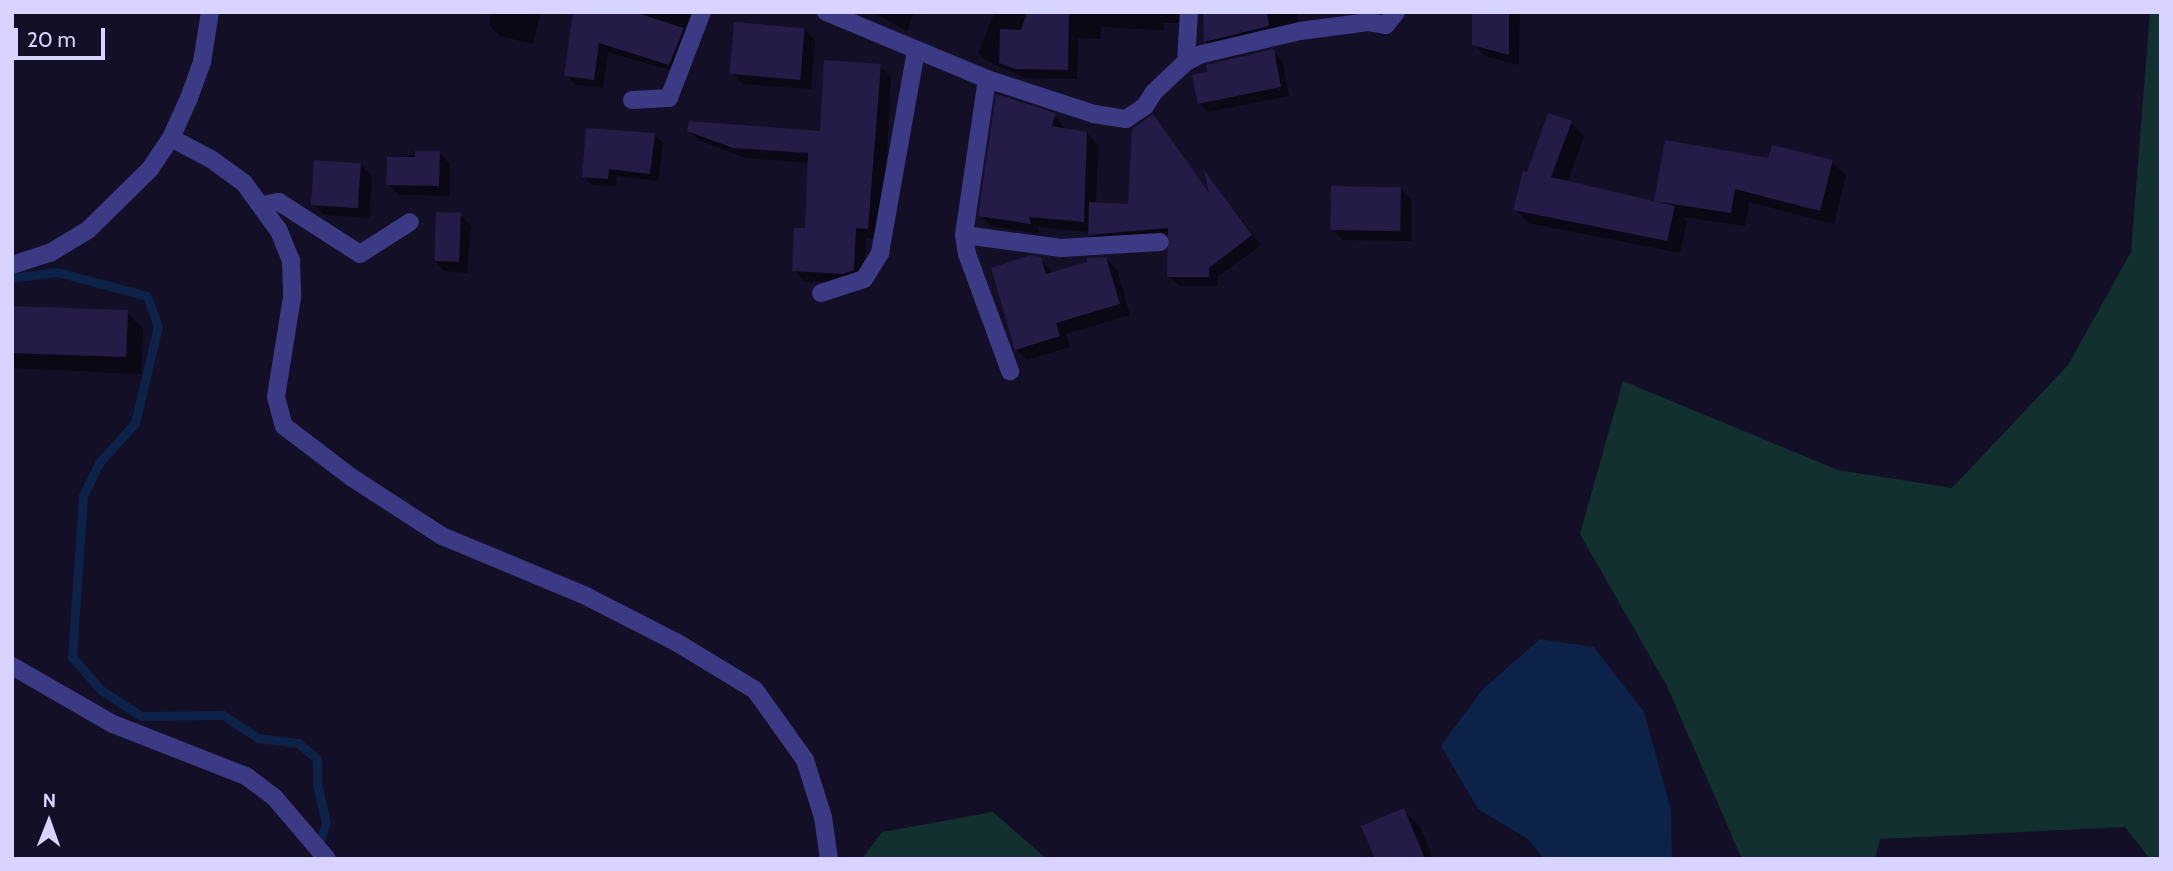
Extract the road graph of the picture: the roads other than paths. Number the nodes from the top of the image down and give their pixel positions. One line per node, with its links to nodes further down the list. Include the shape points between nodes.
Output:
1 (210, 12): 10 (street, via 202,62)
2 (702, 12): 9 (street, via 669,98)
3 (826, 12): 6 (street)
4 (1188, 12): 7 (street)
5 (1396, 12): 7 (street, via 1386,26 1368,22 1300,31)
6 (916, 51): 8 (street); 16 (street, via 880,253 864,279)
7 (1186, 62): 8 (street, via 1136,115 1126,119 1094,114)
8 (987, 79): 13 (street)
9 (632, 100)
10 (171, 138): 11 (street, via 228,170); 15 (street, via 150,169 88,230 50,253)
11 (263, 205): 12 (street, via 279,202 360,254); 20 (street, via 291,260 292,297 276,397 284,426 442,536 584,595 676,642 755,690 805,760 823,817)
12 (410, 222)
13 (964, 235): 14 (street, via 1061,248); 17 (street)
14 (1160, 242)
15 (12, 265)
16 (821, 293)
17 (1010, 371)
18 (12, 666): 19 (street, via 113,724 246,776 275,798)
19 (327, 859)
20 (829, 859)

